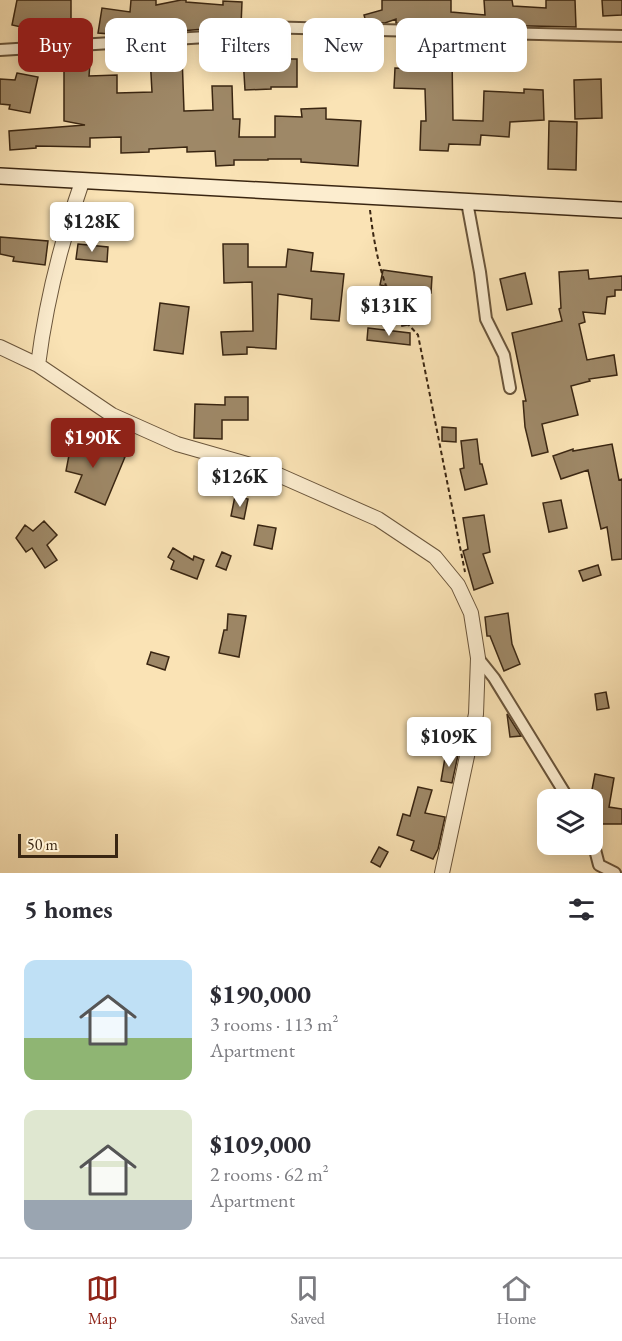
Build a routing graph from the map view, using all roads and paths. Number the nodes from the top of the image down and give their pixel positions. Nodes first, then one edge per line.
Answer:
1 (622, 36) edge
2 (0, 50) edge
3 (0, 176) edge
4 (82, 182) junction
5 (368, 196) junction
6 (467, 202) junction
7 (622, 210) edge
8 (0, 347) edge
9 (39, 365) junction
10 (510, 388) dead end
11 (466, 582) dead end
12 (478, 658) junction
13 (562, 789) edge
14 (596, 855) edge
15 (442, 873) edge
16 (615, 873) edge

1 - 2 street
3 - 4 main road
4 - 5 main road
4 - 9 street
5 - 6 main road
5 - 11 path
6 - 7 main road
6 - 10 street
8 - 9 street
9 - 12 street
12 - 13 street
12 - 15 street
14 - 16 street

